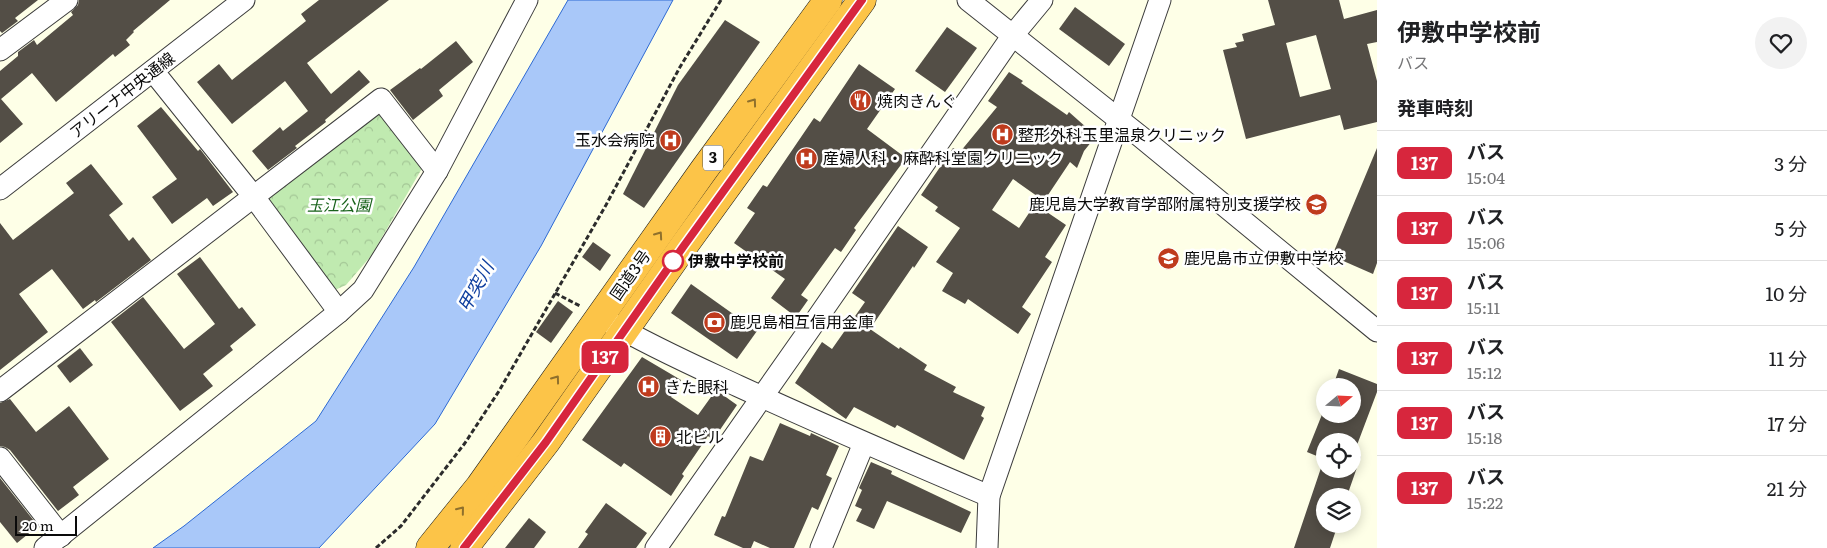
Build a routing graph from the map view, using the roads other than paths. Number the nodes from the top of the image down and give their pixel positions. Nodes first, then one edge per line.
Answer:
1 (67, 0) edge
2 (244, 0) edge
3 (527, 0) edge
4 (828, 0) edge
5 (862, 0) edge
6 (968, 0) edge
7 (1042, 0) edge
8 (1160, 0) edge
9 (1013, 35) junction
10 (0, 50) edge
11 (153, 71) junction
12 (1119, 121) junction
13 (437, 171) junction
14 (0, 189) edge
15 (254, 197) junction
16 (339, 312) junction
17 (612, 324) junction
18 (1377, 331) edge
19 (0, 391) edge
20 (762, 397) junction
21 (864, 443) junction
22 (0, 458) edge
23 (988, 496) junction
24 (53, 542) edge
25 (430, 548) edge
26 (464, 548) edge
27 (656, 548) edge
28 (821, 548) edge
29 (987, 548) edge

1 - 10 street
2 - 11 street, アリーナ中央通線
3 - 13 street
17 -> 4 highway, 国道3号 / 3
5 - 17 highway, 国道3号 / 3
6 - 9 street
7 - 9 street
8 - 12 street
9 - 12 street
9 - 20 street
11 - 14 street, アリーナ中央通線
11 - 15 street
12 - 18 street
12 - 23 street
13 - 15 street
13 - 16 street
15 - 16 street
15 - 19 street
16 - 24 street
17 - 20 street
25 -> 17 highway, 国道3号 / 3
17 - 26 highway, 国道3号 / 3
20 - 21 street
20 - 27 street
21 - 23 street
21 - 28 street
22 - 24 street
23 - 29 street

